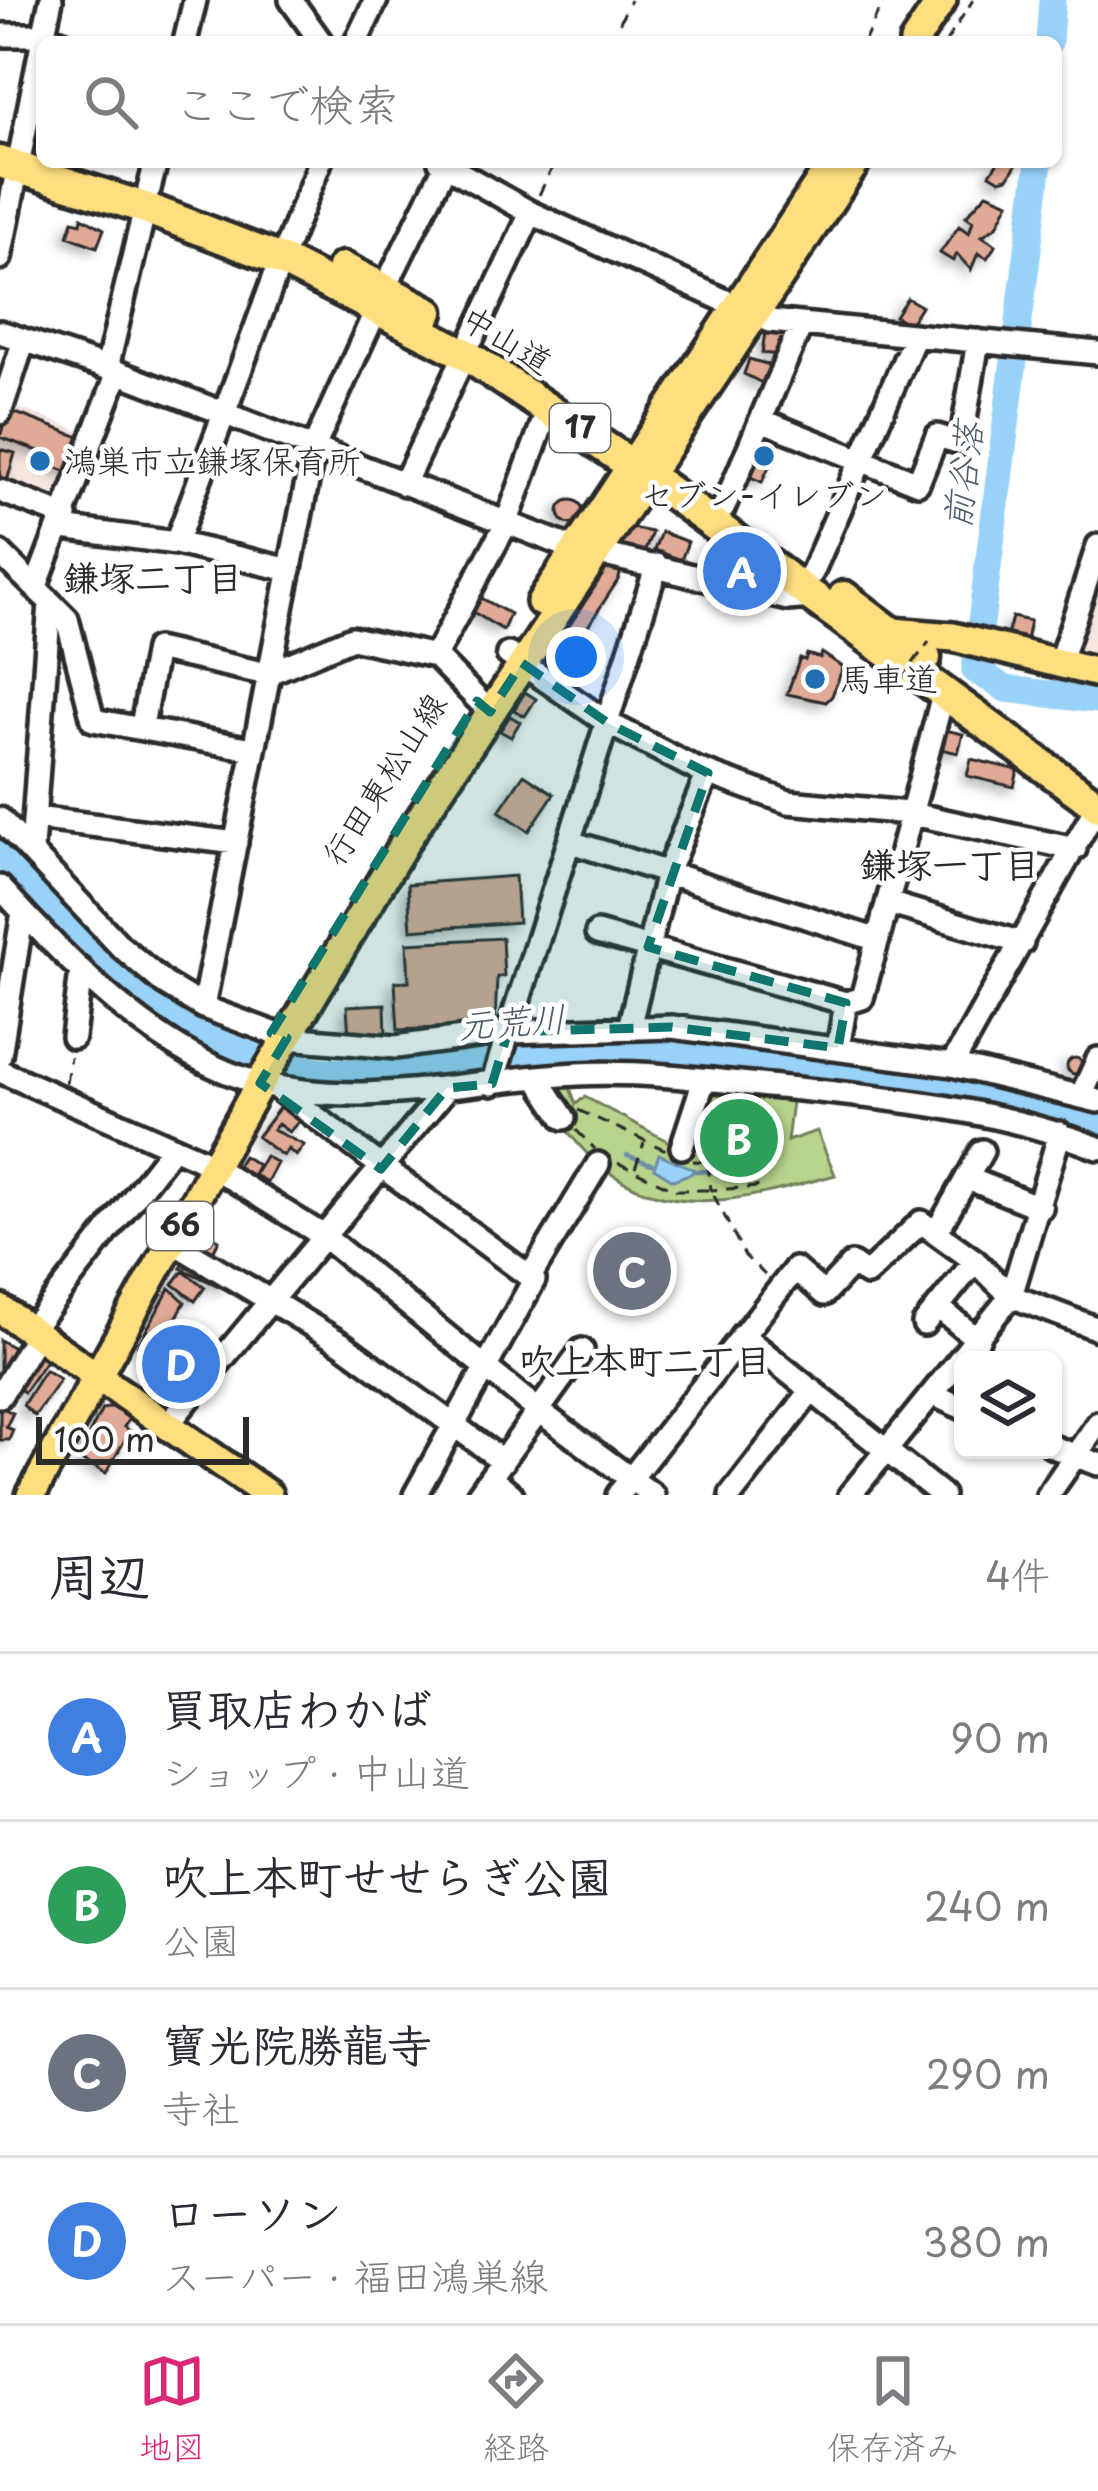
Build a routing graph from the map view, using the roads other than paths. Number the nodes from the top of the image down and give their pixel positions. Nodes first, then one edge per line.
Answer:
1 (51, 0) edge
2 (195, 0) edge
3 (291, 0) edge
4 (376, 0) edge
5 (942, 0) edge
6 (963, 0) edge
7 (0, 35) edge
8 (48, 36) edge
9 (186, 36) edge
10 (317, 36) edge
11 (359, 36) edge
12 (918, 36) edge
13 (939, 36) edge
14 (36, 40) edge
15 (36, 84) edge
16 (16, 155) edge
17 (72, 168) edge
18 (85, 168) edge
19 (318, 168) edge
20 (441, 168) edge
21 (450, 168) edge
22 (829, 168) edge
23 (852, 168) edge
24 (150, 186) edge
25 (531, 213) junction
26 (285, 251) junction
27 (0, 258) edge
28 (381, 298) junction
29 (744, 314) junction
30 (801, 325) junction
31 (0, 332) edge
32 (915, 336) junction
33 (24, 340) junction
34 (978, 341) junction
35 (468, 345) junction
36 (1098, 353) edge
37 (112, 370) junction
38 (549, 406) junction
39 (222, 412) junction
40 (0, 413) edge
41 (761, 421) junction
42 (314, 447) junction
43 (644, 462) junction
44 (862, 463) junction
45 (404, 484) junction
46 (0, 491) edge
47 (723, 509) junction
48 (64, 522) junction
49 (506, 524) junction
50 (176, 543) junction
51 (1098, 546) edge
52 (586, 551) junction
53 (0, 553) edge
54 (657, 565) junction
55 (290, 570) junction
56 (812, 585) junction
57 (43, 594) junction
58 (892, 632) junction
59 (435, 656) junction
60 (515, 658) junction
61 (1060, 662) junction
62 (1098, 673) edge
63 (267, 674) junction
64 (943, 695) junction
65 (484, 706) junction
66 (608, 723) junction
67 (142, 726) junction
68 (252, 749) junction
69 (708, 773) junction
70 (1098, 787) edge
71 (1098, 806) edge
72 (908, 813) junction
73 (35, 818) junction
74 (0, 819) edge
75 (571, 842) junction
76 (236, 843) junction
77 (32, 849) junction
78 (1075, 849) junction
79 (667, 873) junction
80 (0, 887) edge
81 (887, 903) junction
82 (22, 912) junction
83 (597, 933) dead end
84 (878, 940) junction
85 (1022, 943) junction
86 (648, 947) junction
87 (81, 970) junction
88 (846, 1003) junction
89 (203, 1007) junction
90 (628, 1028) junction
91 (508, 1032) junction
92 (278, 1036) junction
93 (73, 1037) road end
94 (838, 1048) junction
95 (0, 1055) edge
96 (1098, 1059) edge
97 (952, 1065) junction
98 (0, 1071) edge
99 (537, 1077) junction
100 (258, 1079) junction
101 (704, 1080) junction
102 (492, 1084) junction
103 (446, 1088) junction
104 (1090, 1098) edge
105 (569, 1114) road end
106 (1060, 1133) junction
107 (173, 1147) junction
108 (682, 1147) dead end
109 (1098, 1148) edge
110 (982, 1151) dead end
111 (606, 1160) road end
112 (206, 1163) junction
113 (381, 1168) junction
114 (967, 1178) junction
115 (1041, 1208) junction
116 (936, 1233) junction
117 (322, 1235) junction
118 (171, 1240) junction
119 (975, 1261) junction
120 (530, 1277) junction
121 (1011, 1296) junction
122 (272, 1297) junction
123 (0, 1309) edge
124 (1098, 1329) edge
125 (34, 1332) junction
126 (742, 1335) junction
127 (978, 1340) junction
128 (582, 1350) dead end
129 (486, 1368) junction
130 (92, 1372) junction
131 (812, 1390) junction
132 (934, 1395) junction
133 (0, 1396) edge
134 (954, 1404) edge
135 (538, 1411) junction
136 (169, 1424) junction
137 (1098, 1424) edge
138 (455, 1426) junction
139 (889, 1450) junction
140 (1062, 1451) edge
141 (1075, 1457) junction
142 (1098, 1465) edge
143 (491, 1478) edge
144 (624, 1486) edge
145 (16, 1495) edge
146 (32, 1495) edge
147 (268, 1495) edge
148 (415, 1495) edge
149 (512, 1495) edge
150 (653, 1495) edge
151 (730, 1495) edge
152 (850, 1495) edge
153 (942, 1495) edge
154 (1048, 1495) edge

1 - 8 street
2 - 9 street
3 - 10 street
4 - 11 street
5 - 12 main road
6 - 13 main road
7 - 14 street
15 - 16 street
16 - 27 street
17 - 24 highway, 中山道 / 17
18 - 24 highway, 中山道 / 17
19 - 26 street
20 - 28 street
21 - 25 street
22 - 29 main road, 行田東松山線 / 66
23 - 29 main road, 行田東松山線 / 66
24 - 26 highway, 中山道 / 17
24 - 37 street
25 - 29 street
25 - 35 street
26 - 28 highway, 中山道 / 17
26 - 39 street
28 - 35 highway, 中山道 / 17
28 - 42 street
29 - 30 street
29 - 43 main road, 行田東松山線 / 66
30 - 32 street
30 - 41 street
31 - 33 street
32 - 34 street
32 - 44 street
33 - 37 street
33 - 40 street
34 - 36 street
34 - 44 street
35 - 38 highway, 中山道 / 17
35 - 43 highway, 中山道 / 17
35 - 45 street
37 - 39 street
37 - 48 street
38 - 43 highway, 中山道 / 17
38 - 49 street
39 - 42 street
39 - 50 street
41 - 44 street
41 - 47 street
42 - 45 street
42 - 55 street
43 - 47 highway, 中山道 / 17
43 - 52 main road, 行田東松山線 / 66
43 - 56 highway, 中山道 / 17
44 - 56 street
45 - 49 street
46 - 48 street
47 - 56 highway, 中山道 / 17
48 - 50 street
48 - 57 street
49 - 52 street
49 - 59 street
50 - 55 street
51 - 61 street
52 - 54 street
52 - 60 main road, 行田東松山線 / 66
53 - 57 street
54 - 56 street
54 - 66 street
55 - 63 street
56 - 58 highway, 中山道 / 17
56 - 64 highway, 中山道 / 17
57 - 67 street
57 - 73 street
58 - 61 main road
58 - 70 highway, 中山道 / 17
59 - 63 street
59 - 65 street
60 - 65 main road, 行田東松山線 / 66
60 - 66 street
61 - 62 main road
63 - 67 street
63 - 68 street
64 - 71 highway, 中山道 / 17
64 - 72 street
65 - 92 main road, 行田東松山線 / 66
66 - 69 street
66 - 75 street
67 - 68 street
68 - 76 street
69 - 72 street
69 - 79 street
71 - 78 street
72 - 78 street
72 - 81 street
73 - 76 street
73 - 77 street
74 - 77 street
75 - 79 street
75 - 91 street
76 - 89 street
77 - 89 street
78 - 85 street
79 - 84 street
79 - 86 street
80 - 82 street
81 - 84 street
81 - 85 street
82 - 87 street
82 - 95 street
83 - 86 street
84 - 88 street
85 - 97 street
86 - 88 street
86 - 90 street
87 - 93 street
87 - 100 street
88 - 94 street
89 - 92 street
90 - 91 street
90 - 94 street
91 - 92 street
91 - 102 street
92 - 100 main road, 行田東松山線 / 66
94 - 97 street
96 - 104 street
97 - 104 street
98 - 107 street
99 - 101 street
99 - 102 street
99 - 105 street
100 - 103 street
100 - 112 main road, 行田東松山線 / 66
100 - 113 street
101 - 106 street
101 - 108 street
102 - 103 street
103 - 113 street
106 - 109 street
106 - 115 street
107 - 112 street
107 - 125 street
110 - 114 street
111 - 120 street
112 - 117 street
112 - 118 main road, 行田東松山線 / 66
112 - 130 main road, 行田東松山線 / 66
113 - 117 street
113 - 120 street
114 - 115 street
114 - 116 street
115 - 121 street
116 - 119 street
116 - 126 street
117 - 122 street
117 - 129 street
118 - 122 street
118 - 130 main road, 行田東松山線 / 66
119 - 121 street
119 - 127 street
120 - 129 street
121 - 124 street
121 - 127 street
122 - 136 street
122 - 138 street
123 - 125 main road
125 - 130 main road
125 - 133 street
126 - 131 street
126 - 144 street
127 - 132 street
128 - 135 street
129 - 135 street
129 - 138 street
130 - 136 main road
130 - 145 main road
130 - 146 main road
131 - 139 street
131 - 151 street
132 - 134 street
132 - 139 street
135 - 143 street
135 - 144 street
136 - 147 main road
137 - 141 street
138 - 143 street
138 - 148 street
139 - 152 street
139 - 153 street
140 - 141 street
141 - 142 street
141 - 154 street
143 - 149 street
144 - 150 street

